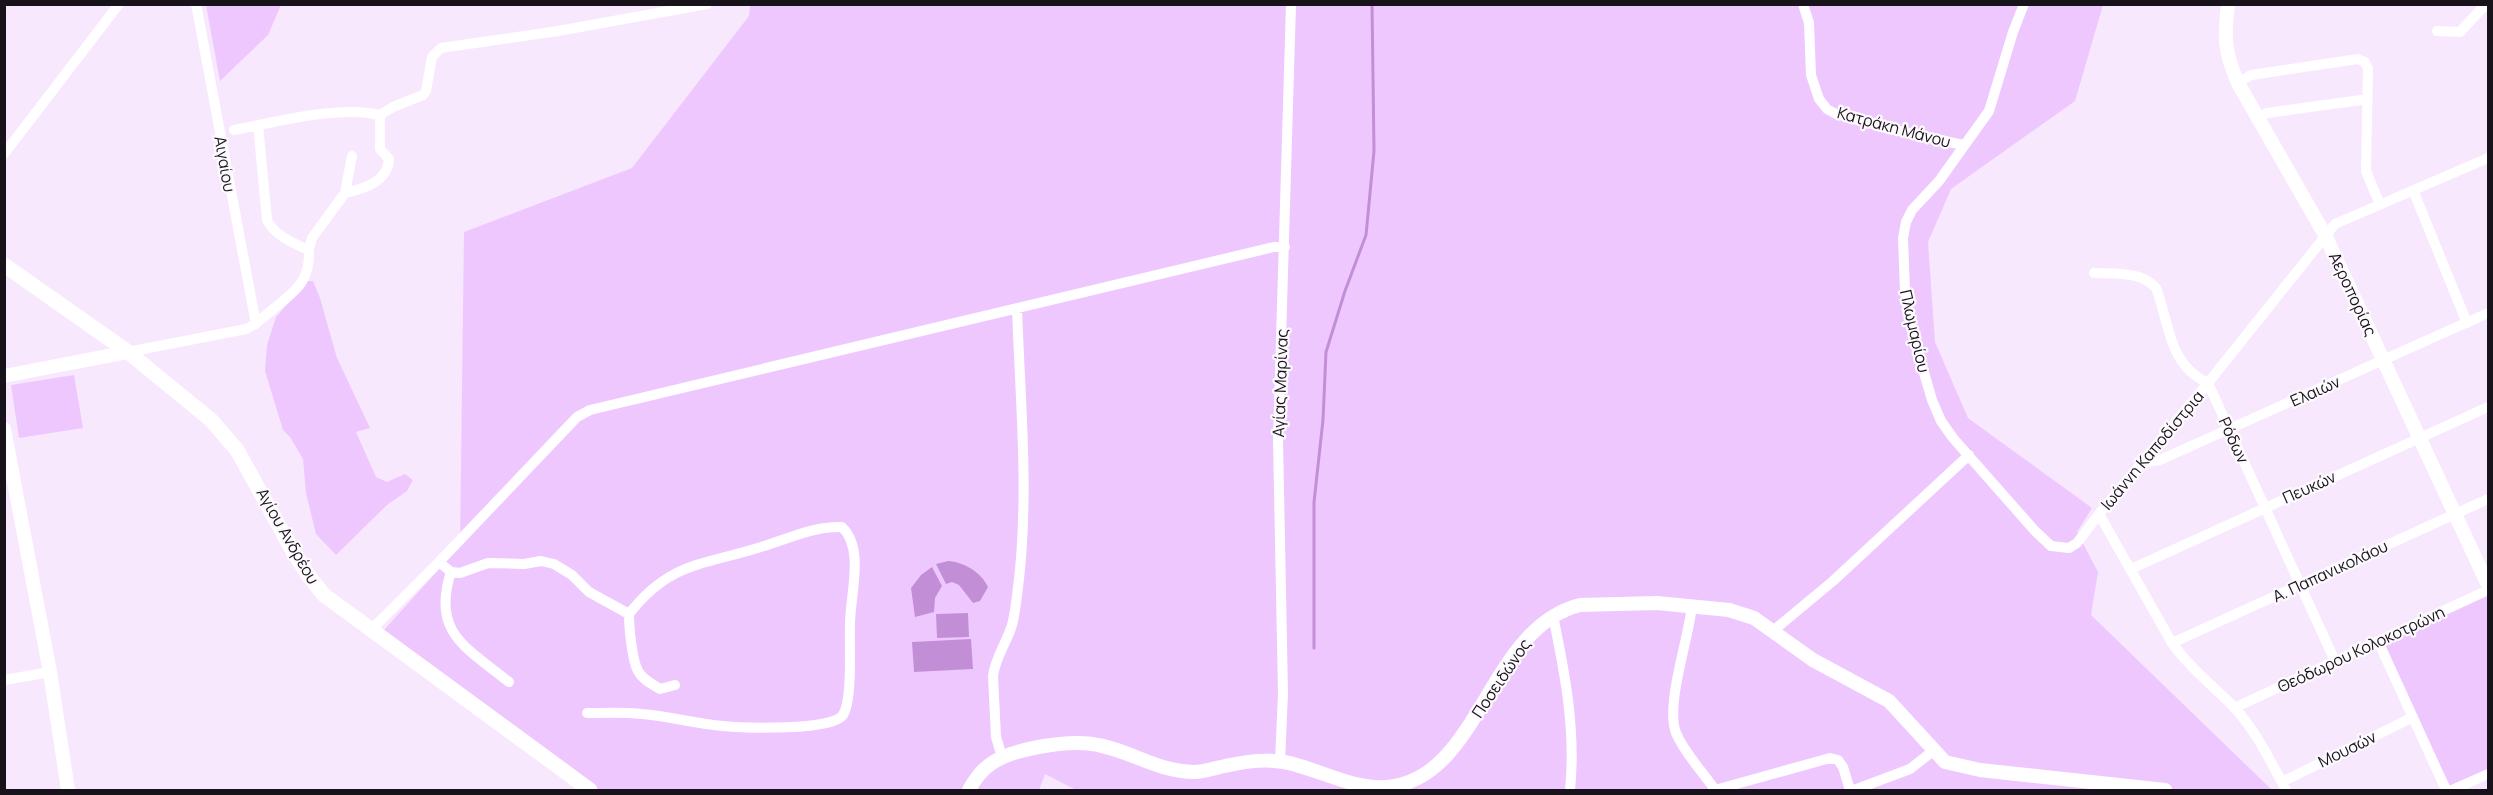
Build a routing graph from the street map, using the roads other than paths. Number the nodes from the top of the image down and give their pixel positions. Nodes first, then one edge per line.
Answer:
1 (119, 4) edge
2 (196, 4) edge
3 (707, 4) edge
4 (1292, 4) edge
5 (1803, 4) edge
6 (2024, 4) edge
7 (2228, 4) edge
8 (2486, 4) edge
9 (2437, 31) dead end
10 (2238, 83) junction
11 (2368, 99) junction
12 (380, 115) junction
13 (2256, 118) junction
14 (258, 125) junction
15 (234, 130) dead end
16 (1964, 145) junction
17 (4, 154) edge
18 (352, 156) dead end
19 (2488, 158) edge
20 (2413, 190) junction
21 (345, 193) junction
22 (2380, 205) junction
23 (2325, 235) junction
24 (1284, 247) junction
25 (309, 250) junction
26 (4, 265) edge
27 (2094, 273) dead end
28 (1017, 308) junction
29 (2488, 313) edge
30 (2468, 323) junction
31 (256, 324) junction
32 (128, 352) junction
33 (2384, 360) junction
34 (4, 376) edge
35 (2208, 383) junction
36 (2488, 407) edge
37 (4, 429) edge
38 (2229, 430) junction
39 (2420, 438) junction
40 (1969, 455) junction
41 (2140, 463) junction
42 (2488, 499) edge
43 (2265, 507) junction
44 (2099, 514) junction
45 (2454, 515) junction
46 (440, 562) junction
47 (2131, 569) junction
48 (451, 572) junction
49 (2301, 585) junction
50 (2488, 588) edge
51 (1692, 605) junction
52 (629, 614) junction
53 (1553, 616) junction
54 (371, 630) junction
55 (1774, 630) junction
56 (2378, 641) junction
57 (2172, 644) junction
58 (2335, 661) junction
59 (50, 672) junction
60 (4, 680) edge
61 (509, 682) dead end
62 (675, 685) dead end
63 (2234, 708) junction
64 (587, 713) dead end
65 (2413, 717) junction
66 (1933, 751) junction
67 (1002, 757) junction
68 (1280, 761) junction
69 (2488, 774) edge
70 (2284, 786) edge
71 (68, 790) edge
72 (590, 790) edge
73 (969, 790) edge
74 (1570, 790) edge
75 (1715, 790) edge
76 (1852, 790) edge
77 (2165, 790) edge
78 (2446, 790) edge
79 (2452, 790) edge

1 - 17 street
2 - 31 street, Αιγαίου
3 - 12 street
4 - 24 street, Αγίας Μαρίνας
5 - 16 street, Κατράκη Μάνου
6 - 16 street, Πλωμαρίου
7 - 10 street, Αεροπορίας
8 - 9 street
10 - 11 street
10 - 13 street, Αεροπορίας
11 - 13 street
11 - 22 street
12 - 14 street
12 - 21 street
13 - 23 street, Αεροπορίας
14 - 15 street
14 - 25 street
16 - 40 street, Πλωμαρίου
18 - 21 street
19 - 20 street, Ιωάννη Καποδίστρια
20 - 22 street, Ιωάννη Καποδίστρια
20 - 30 street
21 - 25 street
22 - 23 street, Ιωάννη Καποδίστρια
23 - 33 street, Αεροπορίας
23 - 35 street, Ιωάννη Καποδίστρια
24 - 28 street
24 - 68 street, Αγίας Μαρίνας
25 - 31 street
26 - 32 main road, Αγίου Ανδρέου
27 - 35 street
28 - 46 street
28 - 67 street
29 - 30 street, Ελαιών
30 - 33 street, Ελαιών
31 - 32 street
32 - 34 street
32 - 54 main road, Αγίου Ανδρέου
33 - 38 street, Ελαιών
33 - 39 street, Αεροπορίας
35 - 38 street, Ρόδων
35 - 41 street, Ιωάννη Καποδίστρια
36 - 39 street, Πευκών
37 - 59 street
38 - 41 street, Ελαιών
38 - 43 street, Ρόδων
39 - 43 street, Πευκών
39 - 45 street, Αεροπορίας
40 - 44 street, Πλωμαρίου
40 - 55 street
41 - 44 street, Ιωάννη Καποδίστρια
42 - 45 street, Α. Παπανικολάου
43 - 47 street, Πευκών
43 - 49 street, Ρόδων
44 - 47 street, Ιωάννη Καποδίστρια
45 - 49 street, Α. Παπανικολάου
45 - 50 street, Αεροπορίας
46 - 48 street
46 - 54 street
47 - 57 street, Ιωάννη Καποδίστρια
48 - 52 street
48 - 61 street
49 - 57 street, Α. Παπανικολάου
49 - 58 street, Ρόδων
50 - 56 street, Θεόδωρου Κολοκοτρώνη
51 - 53 street, Ποσειδώνος
51 - 55 street, Ποσειδώνος
51 - 75 street
52 - 62 street
52 - 64 street
53 - 68 street, Ποσειδώνος
53 - 74 street
54 - 72 main road, Αγίου Ανδρέου
55 - 66 street, Ποσειδώνος
56 - 58 street, Θεόδωρου Κολοκοτρώνη
56 - 65 street
57 - 63 street, Ιωάννη Καποδίστρια
58 - 63 street, Θεόδωρου Κολοκοτρώνη
59 - 60 street
59 - 71 street
63 - 70 street, Ιωάννη Καποδίστρια
65 - 70 street, Μουσών
65 - 78 street
66 - 76 street
66 - 77 street, Ποσειδώνος
67 - 68 street, Ποσειδώνος
67 - 73 street, Ποσειδώνος
69 - 79 street
75 - 76 street

